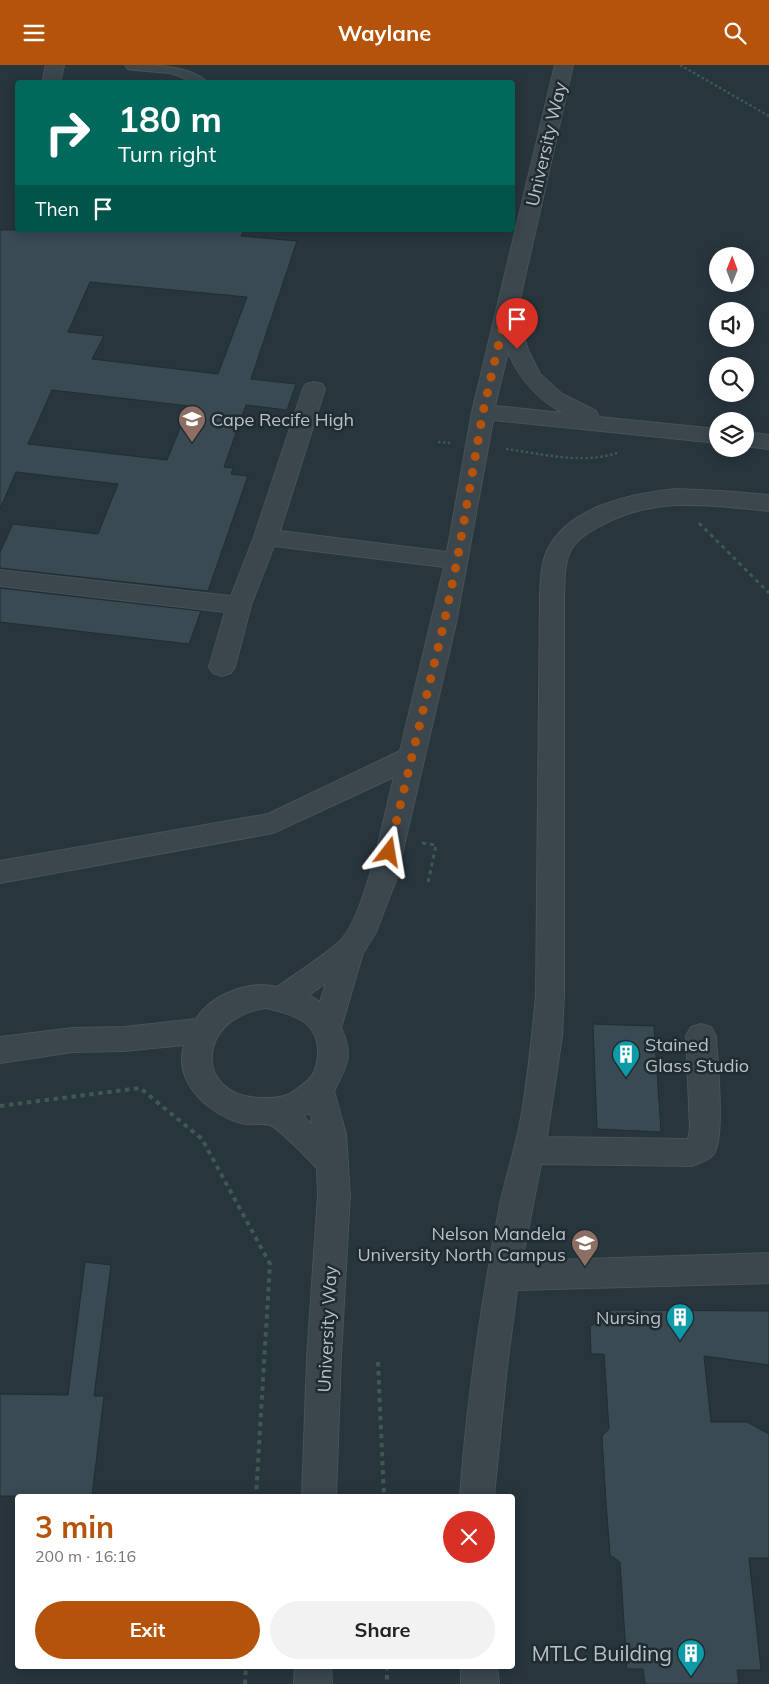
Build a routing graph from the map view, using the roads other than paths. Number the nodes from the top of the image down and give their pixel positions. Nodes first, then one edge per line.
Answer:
1 (55, 65) edge
2 (134, 65) edge
3 (564, 65) edge
4 (52, 80) edge
5 (197, 80) edge
6 (507, 308) junction
7 (314, 389) dead end
8 (483, 412) junction
9 (607, 423) junction
10 (709, 435) edge
11 (754, 440) edge
12 (769, 442) edge
13 (769, 503) edge
14 (266, 537) junction
15 (457, 561) junction
16 (0, 578) edge
17 (240, 605) junction
18 (222, 667) dead end
19 (412, 757) junction
20 (0, 872) edge
21 (350, 949) junction
22 (284, 998) junction
23 (327, 1027) junction
24 (204, 1030) junction
25 (700, 1035) dead end
26 (124, 1039) junction
27 (0, 1050) edge
28 (196, 1060) junction
29 (319, 1090) junction
30 (278, 1112) junction
31 (529, 1150) junction
32 (332, 1162) junction
33 (769, 1268) edge
34 (503, 1276) junction
35 (319, 1494) edge
36 (477, 1494) edge
37 (313, 1669) edge
38 (479, 1669) edge
39 (313, 1684) edge
40 (480, 1684) edge

1 - 4 street
2 - 5 street
3 - 6 street, University Way
6 - 8 street, University Way
6 - 9 street
7 - 14 street
8 - 9 street
8 - 15 street, University Way
9 - 10 street
11 - 12 street
13 - 31 street
14 - 15 street
14 - 17 street
15 - 19 street, University Way
16 - 17 street
17 - 18 street
19 - 20 street
19 - 21 street, University Way
21 - 22 street, University Way
21 - 23 street, University Way
22 - 23 street
22 - 24 street
23 - 29 street
24 - 26 street
24 - 28 street
25 - 31 street
26 - 27 street
26 - 28 street
28 - 30 street
29 - 30 street
29 - 32 street, University Way
30 - 32 street
31 - 34 street
32 - 35 street, University Way
33 - 34 street
34 - 36 street
37 - 39 street
38 - 40 street

